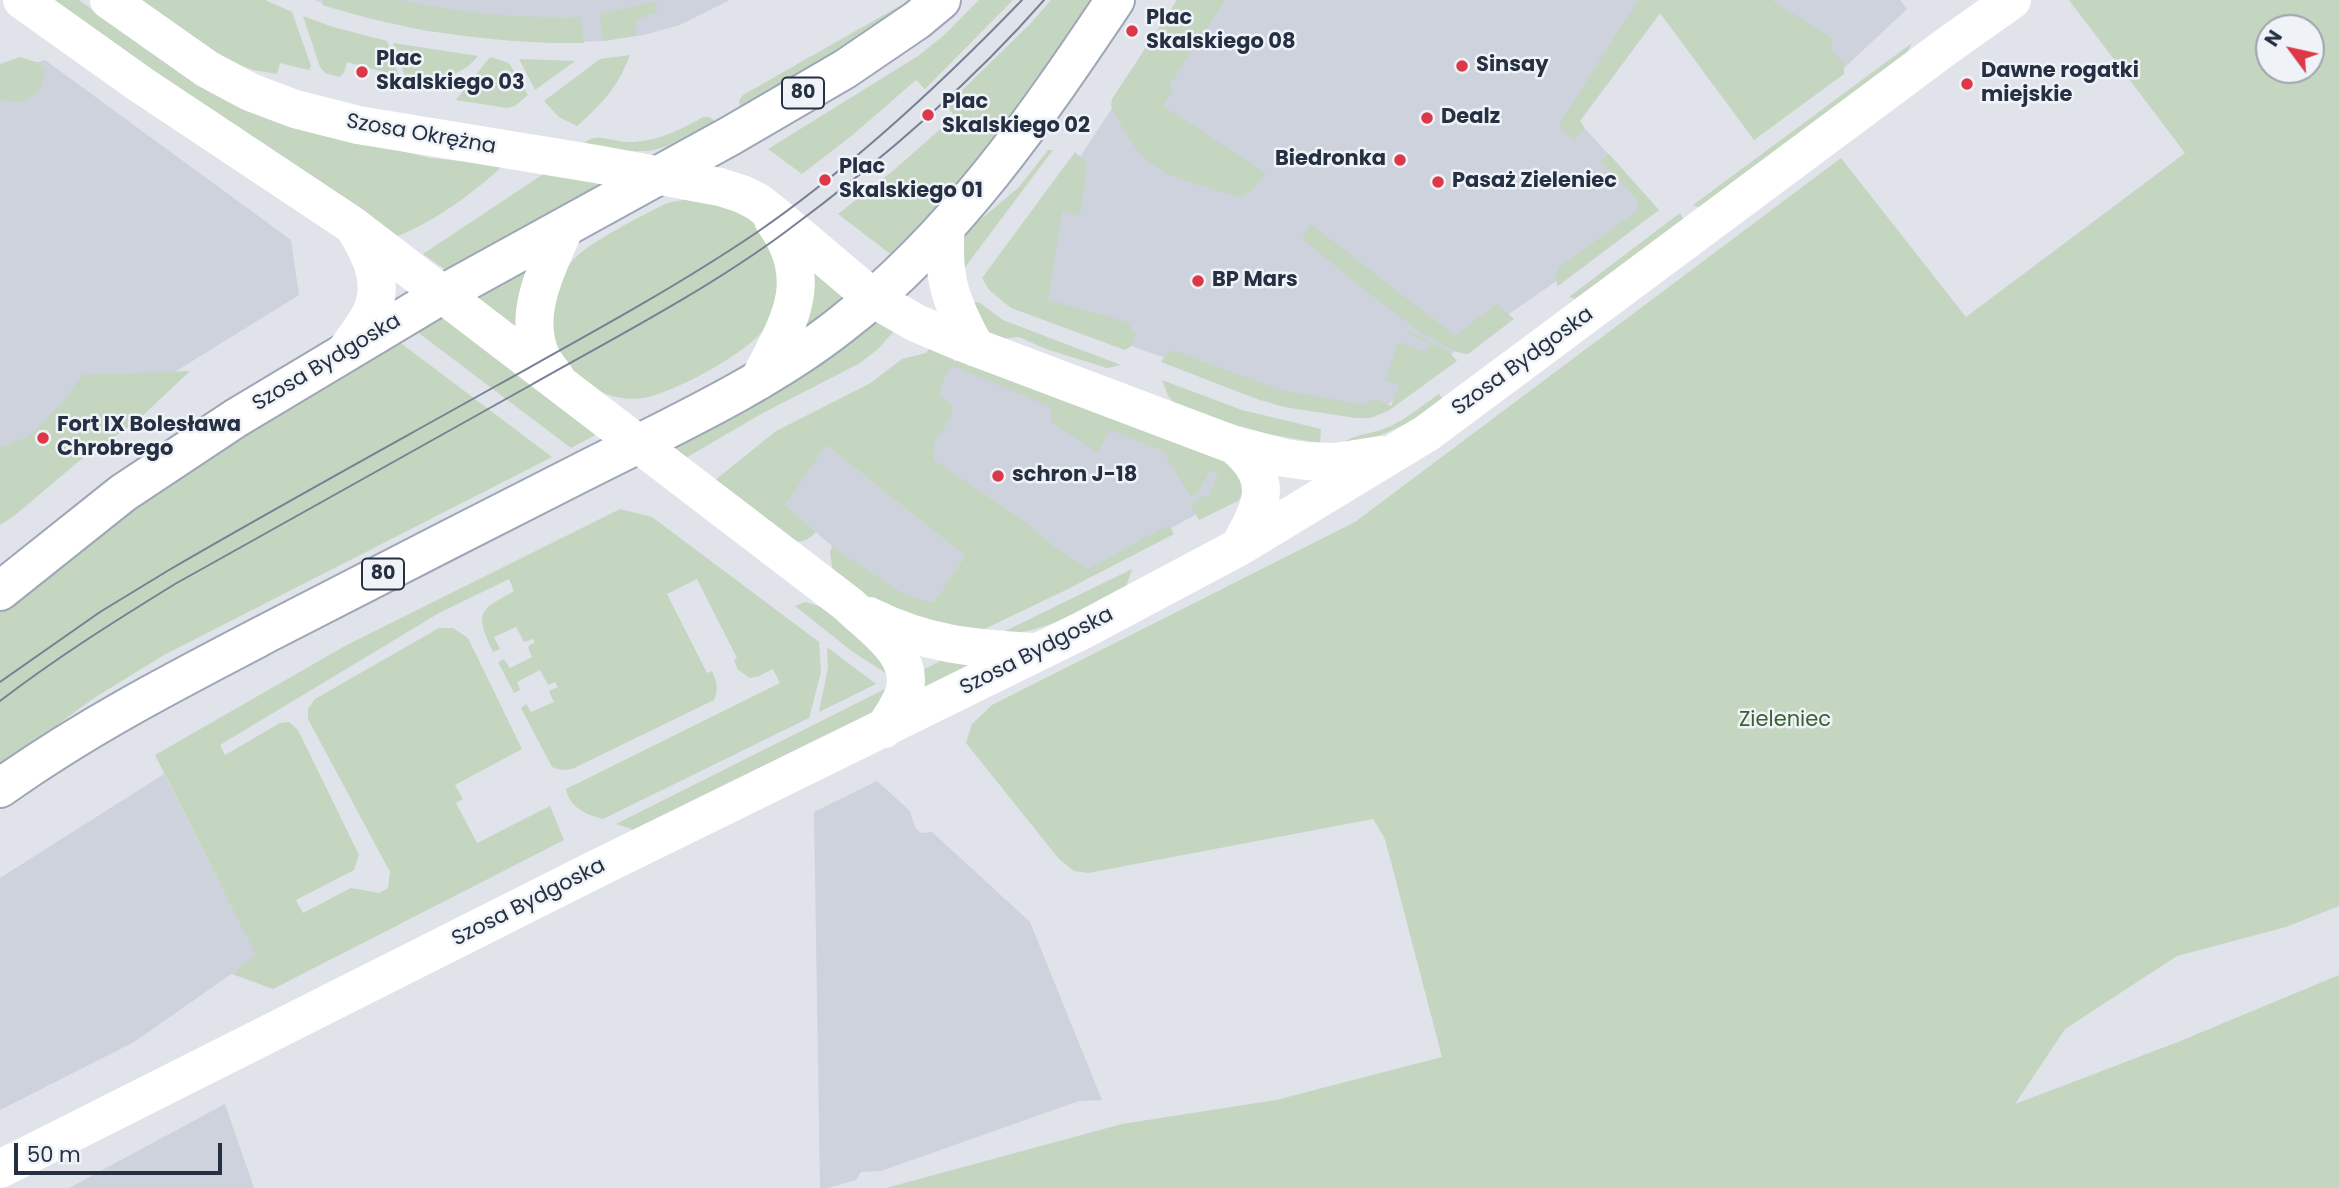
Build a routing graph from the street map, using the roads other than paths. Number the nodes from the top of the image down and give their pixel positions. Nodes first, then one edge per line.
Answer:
1 (22, 0) edge
2 (109, 0) edge
3 (941, 0) edge
4 (1115, 0) edge
5 (2006, 3) edge
6 (659, 176) junction
7 (758, 202) junction
8 (352, 225) junction
9 (565, 227) junction
10 (946, 228) junction
11 (443, 294) junction
12 (874, 299) junction
13 (976, 348) junction
14 (346, 351) junction
15 (759, 380) junction
16 (563, 387) junction
17 (640, 443) junction
18 (1234, 445) junction
19 (1397, 452) junction
20 (1240, 547) junction
21 (0, 592) edge
22 (849, 605) junction
23 (1036, 653) junction
24 (884, 729) junction
25 (0, 788) edge
26 (0, 1169) edge

1 - 8 street
2 - 6 street, Szosa Okrężna
3 - 6 street, 80
4 - 10 street, 80
5 - 19 street, Szosa Bydgoska
6 - 7 street, Szosa Okrężna
6 - 9 street, 80
7 - 12 street, Szosa Okrężna
7 - 15 street, Szosa Okrężna
8 - 11 street
8 - 14 street
9 - 11 street, Szosa Bydgoska / 80
9 - 16 street
10 - 12 street, 80
10 - 13 street
11 - 14 street, Szosa Bydgoska / 80
11 - 16 street
12 - 13 street, Szosa Okrężna
12 - 15 street, 80
13 - 18 street, Szosa Okrężna
14 - 21 street, Szosa Bydgoska / 80
15 - 17 street, 80
16 - 17 street
17 - 22 street
17 - 25 street, 80
18 - 19 street, Szosa Okrężna
18 - 20 street
19 - 20 street, Szosa Bydgoska
20 - 23 street, Szosa Bydgoska
22 - 23 street
22 - 24 street
23 - 24 street, Szosa Bydgoska
24 - 26 street, Szosa Bydgoska

